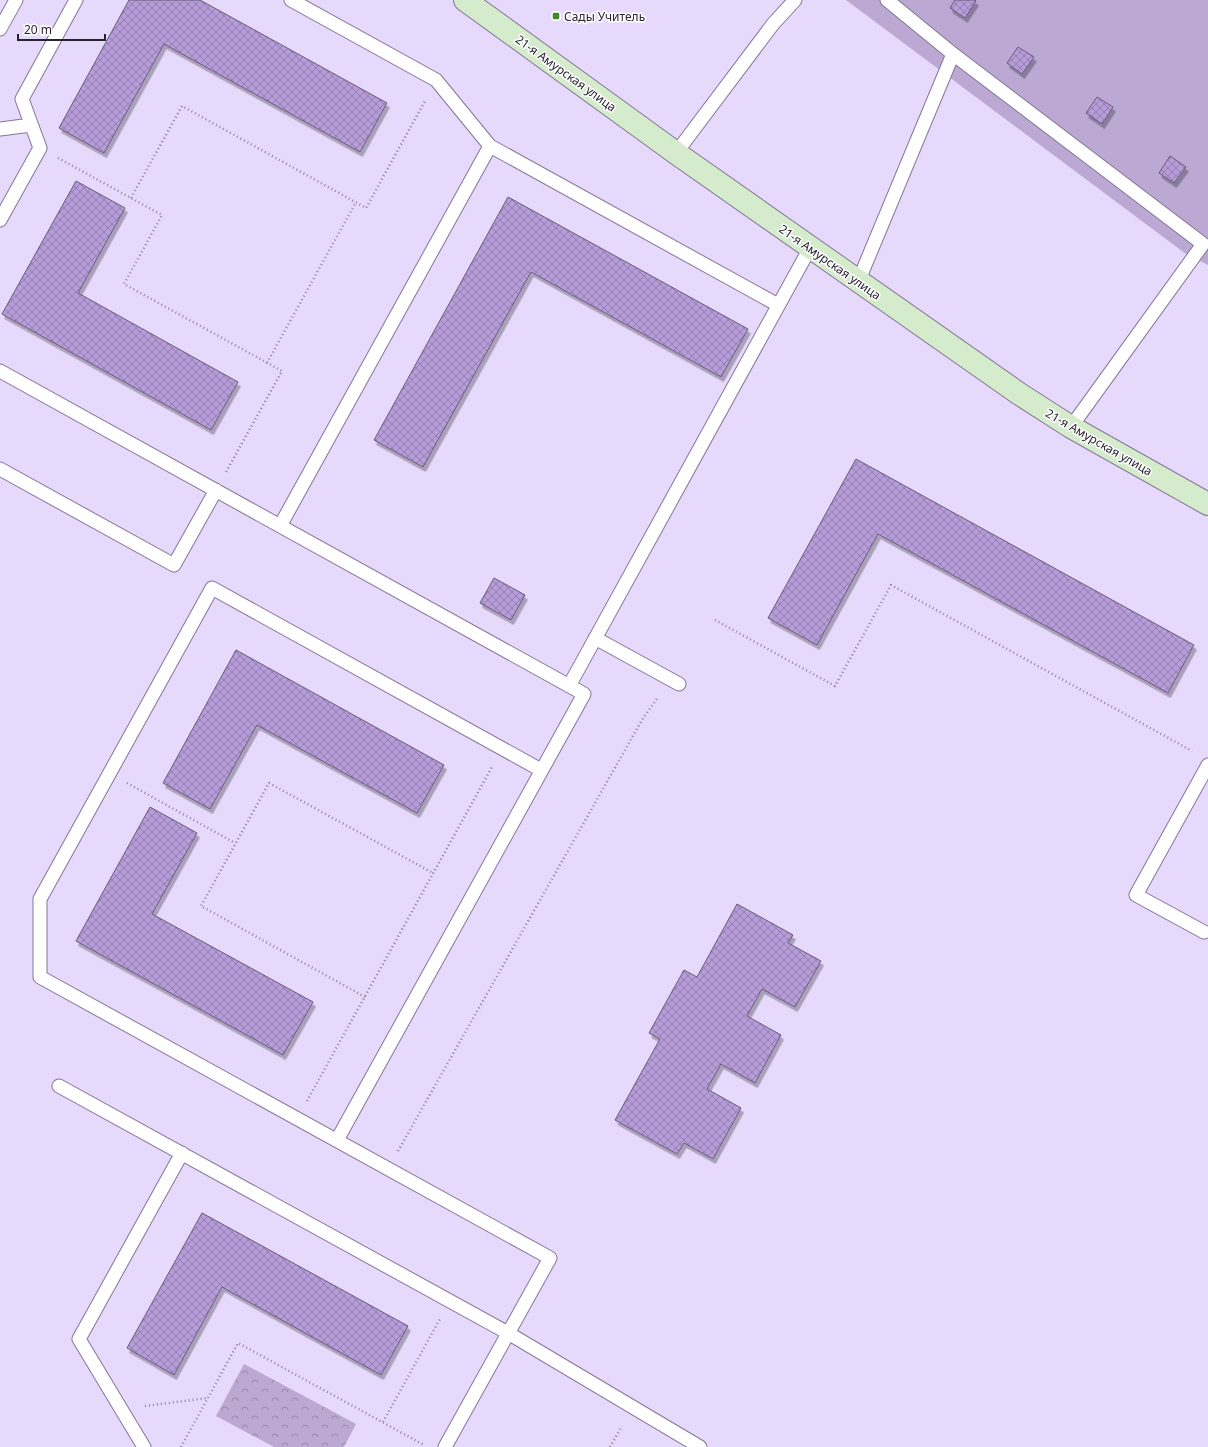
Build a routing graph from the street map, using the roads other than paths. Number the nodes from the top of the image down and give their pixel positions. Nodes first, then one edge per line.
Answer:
1 (16, 0) edge
2 (76, 0) edge
3 (290, 0) edge
4 (464, 0) edge
5 (795, 0) edge
6 (887, 0) edge
7 (0, 29) edge
8 (953, 54) junction
9 (31, 125) junction
10 (0, 129) edge
11 (490, 146) junction
12 (676, 153) junction
13 (0, 220) edge
14 (1206, 241) edge
15 (810, 248) junction
16 (858, 282) junction
17 (778, 305) junction
18 (0, 372) edge
19 (1071, 427) junction
20 (0, 469) edge
21 (216, 490) junction
22 (1208, 504) edge
23 (280, 526) junction
24 (595, 638) junction
25 (679, 684) road end
26 (569, 686) junction
27 (1208, 765) edge
28 (542, 770) junction
29 (1204, 932) dead end
30 (59, 1086) dead end
31 (336, 1140) junction
32 (182, 1154) junction
33 (508, 1333) junction
34 (144, 1447) edge
35 (445, 1447) edge
36 (700, 1447) edge

1 - 7 lane
2 - 9 lane
3 - 11 lane
4 - 12 main road, 21-я Амурская улица
5 - 12 lane
6 - 8 lane
8 - 14 lane
8 - 16 lane
9 - 10 lane
9 - 13 lane
11 - 17 lane
11 - 23 lane
12 - 15 main road, 21-я Амурская улица
14 - 19 lane
15 - 16 main road, 21-я Амурская улица
15 - 17 lane
16 - 19 main road, 21-я Амурская улица
17 - 24 lane
18 - 21 lane
19 - 22 main road, 21-я Амурская улица
20 - 21 lane
21 - 23 lane
23 - 26 lane
24 - 25 lane
24 - 26 lane
26 - 28 lane
27 - 29 lane
28 - 31 lane
28 - 31 lane
30 - 32 lane
31 - 33 lane
32 - 33 lane
32 - 34 lane
33 - 35 lane
33 - 36 lane

